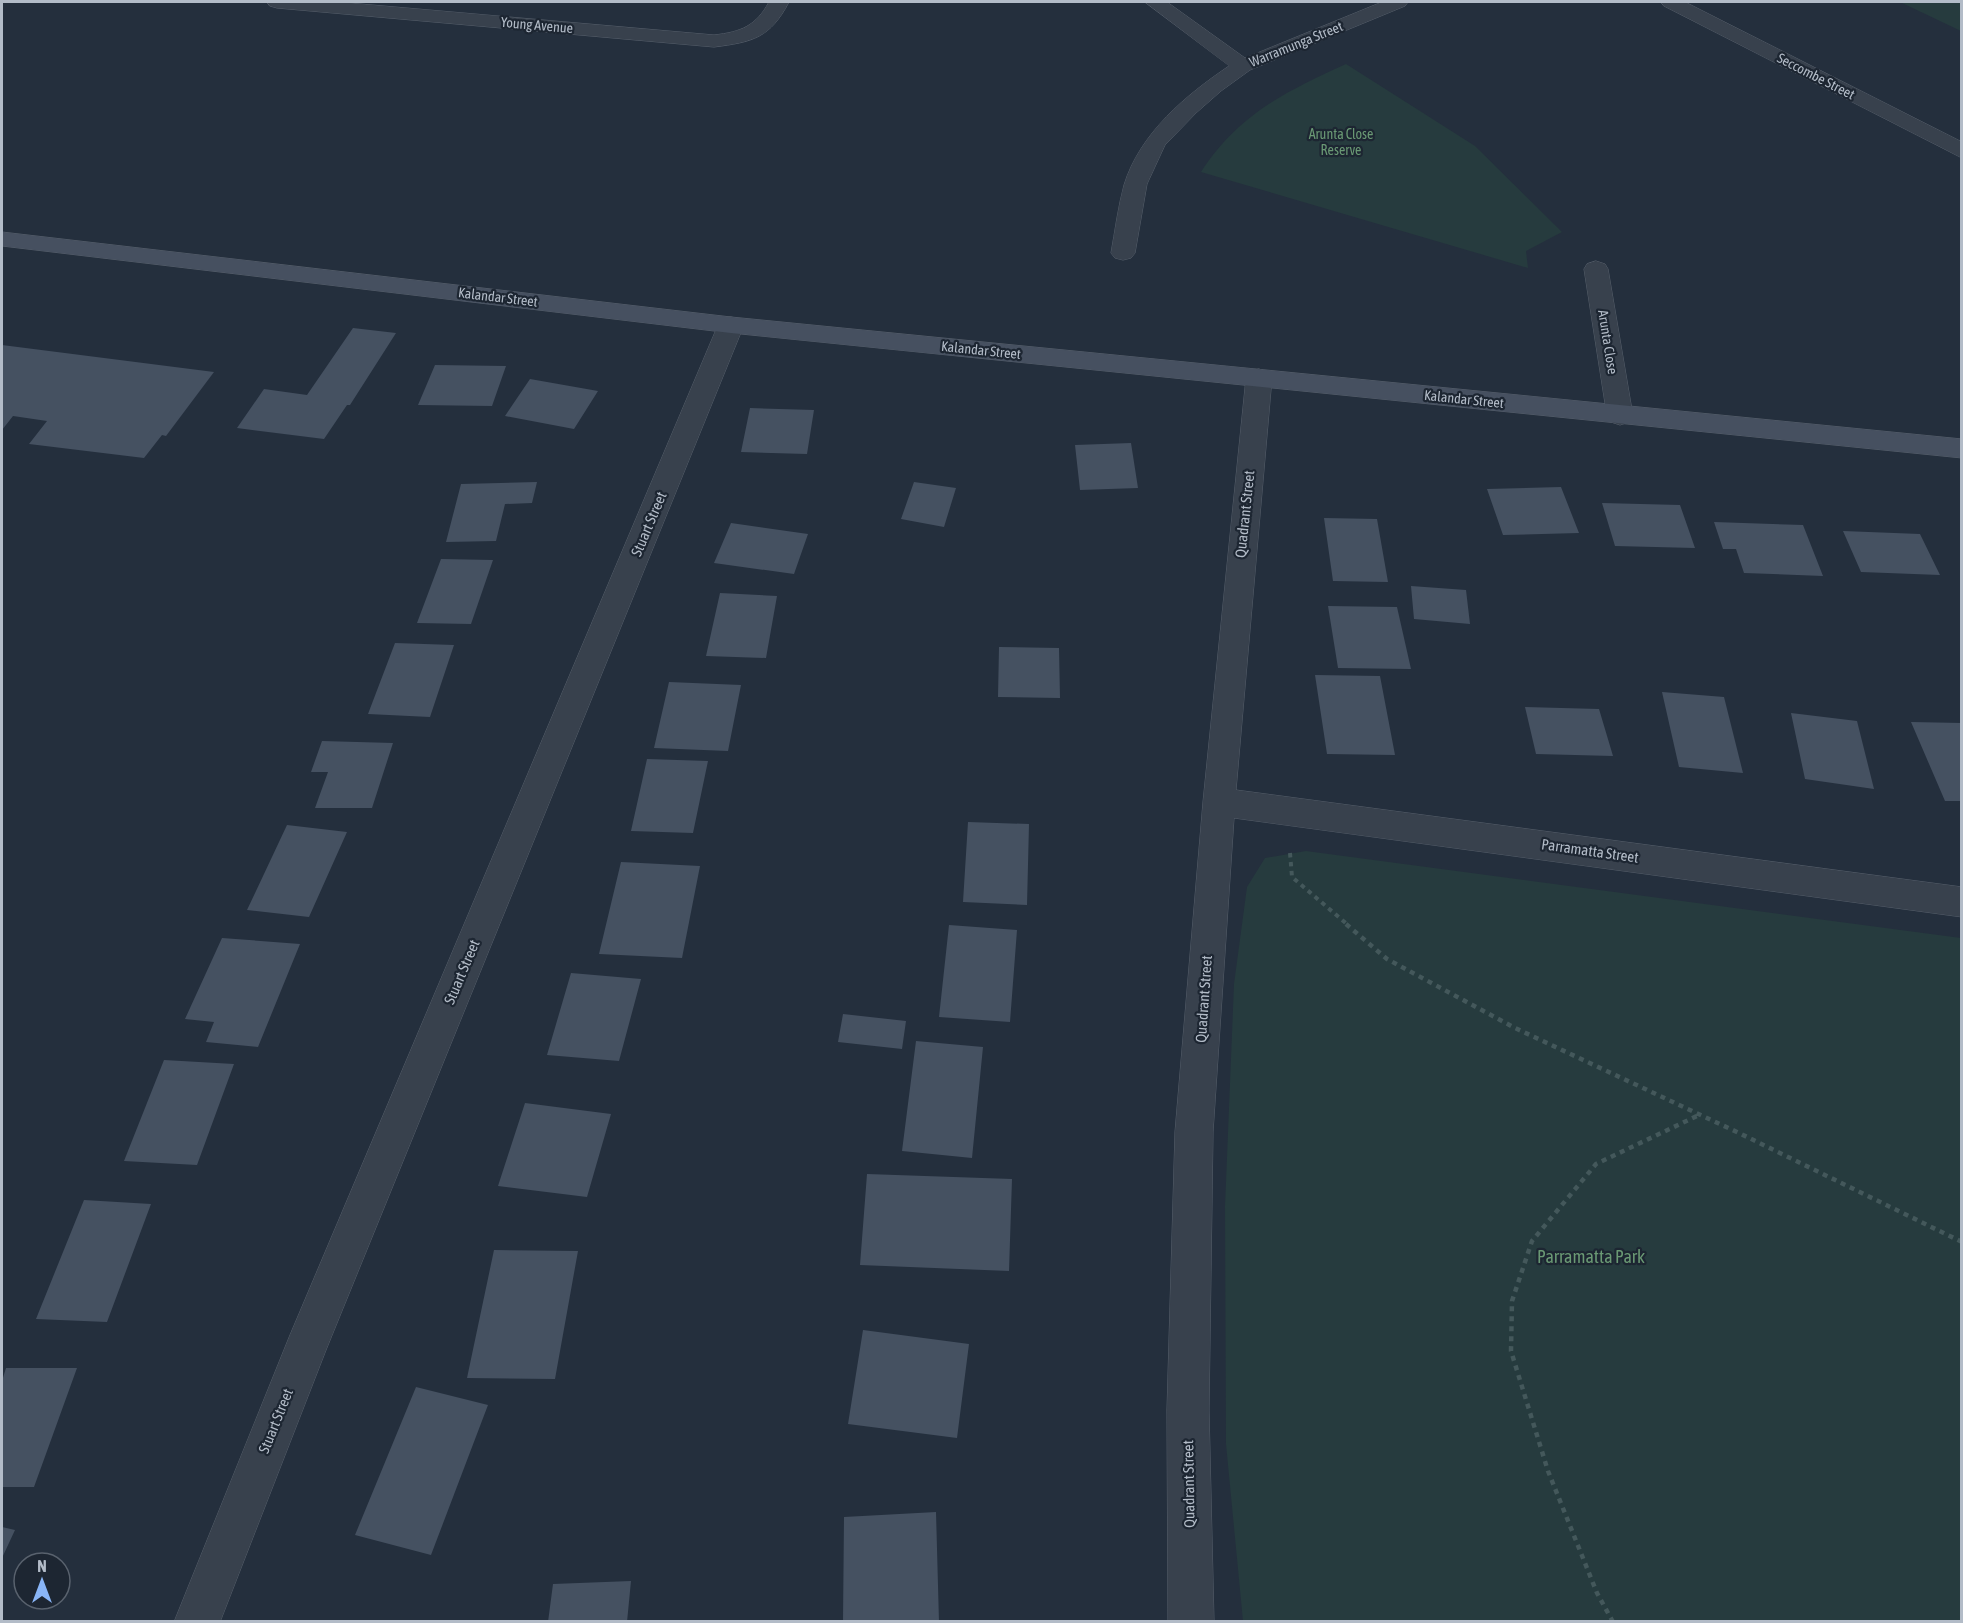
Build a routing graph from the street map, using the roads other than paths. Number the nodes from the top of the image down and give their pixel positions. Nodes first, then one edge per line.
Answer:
1 (277, 2) edge
2 (779, 2) edge
3 (1155, 2) edge
4 (1398, 2) edge
5 (1671, 2) edge
6 (1243, 66) junction
7 (1962, 151) edge
8 (2, 239) edge
9 (1123, 253) dead end
10 (1596, 269) dead end
11 (731, 325) junction
12 (1259, 378) junction
13 (1620, 416) junction
14 (1962, 449) edge
15 (1219, 802) junction
16 (1962, 902) edge
17 (197, 1622) edge
18 (1191, 1622) edge

1 - 2 street, Young Avenue
3 - 6 street
4 - 6 street, Warramunga Street
5 - 7 street, Seccombe Street
6 - 9 street, Warramunga Street
8 - 11 main road, Kalandar Street
10 - 13 street, Arunta Close
11 - 12 main road, Kalandar Street
11 - 17 street, Stuart Street
12 - 13 main road, Kalandar Street
12 - 15 street, Quadrant Street
13 - 14 main road, Kalandar Street
15 - 16 street, Parramatta Street
15 - 18 street, Quadrant Street

